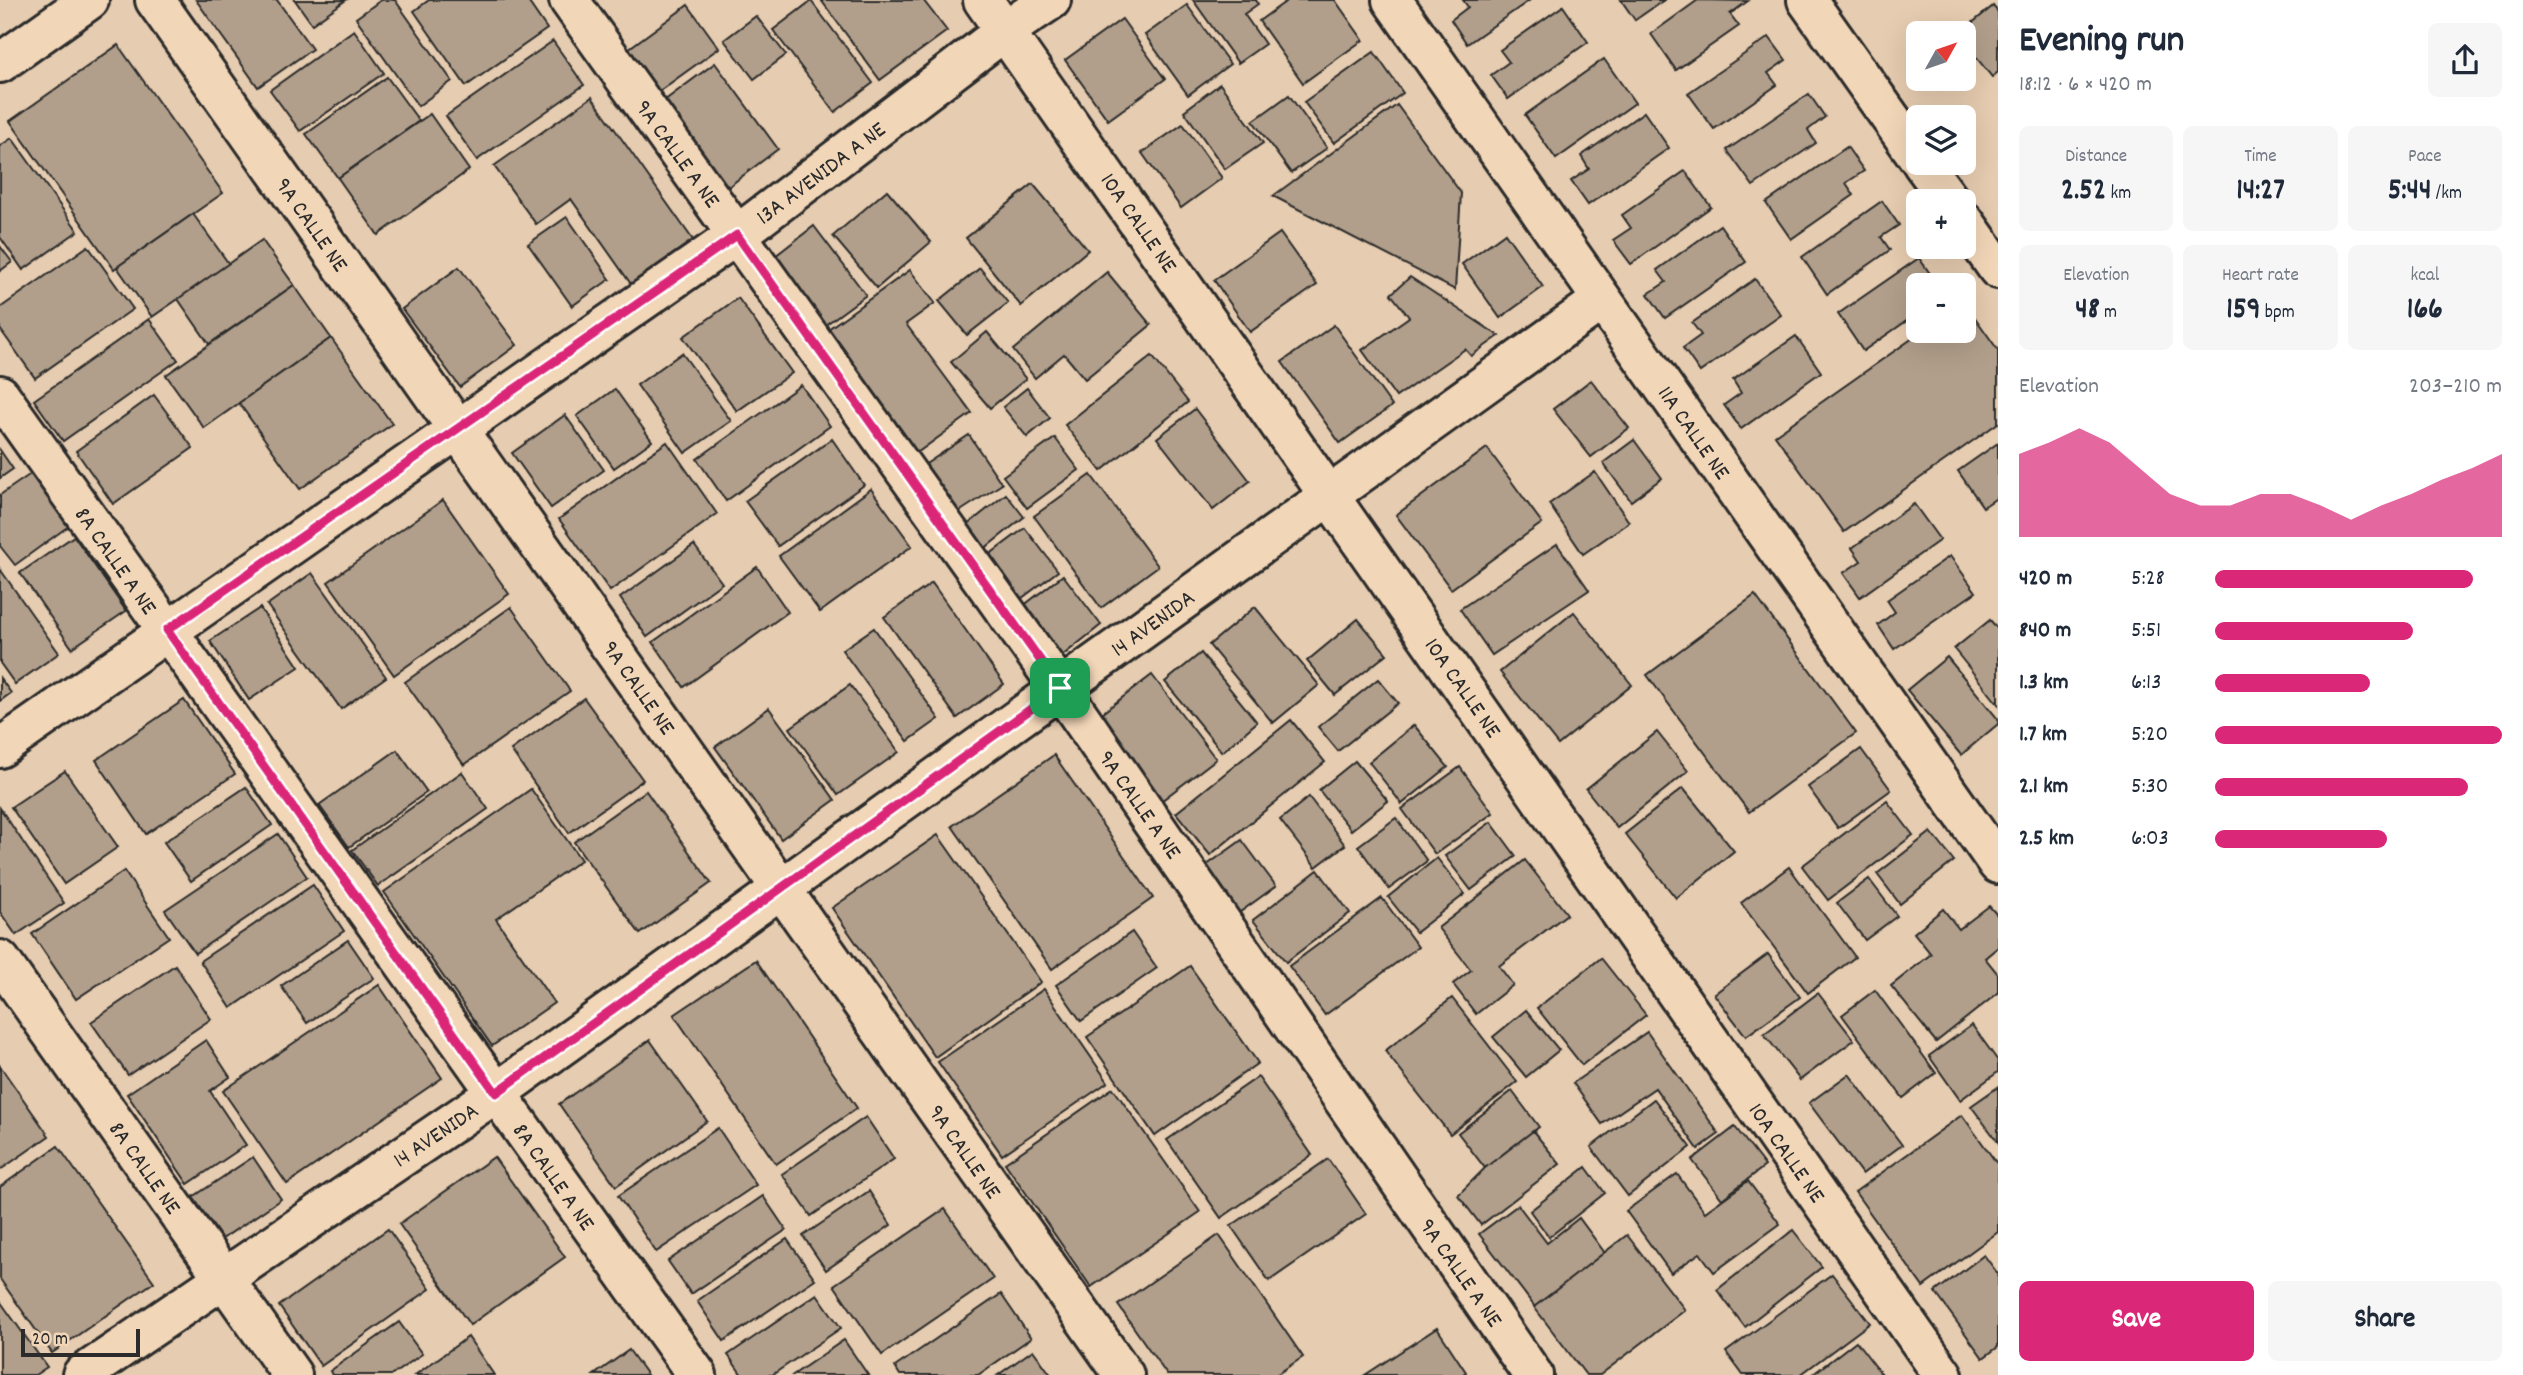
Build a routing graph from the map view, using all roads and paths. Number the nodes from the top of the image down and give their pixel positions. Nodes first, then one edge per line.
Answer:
1 (89, 0) edge
2 (155, 0) edge
3 (569, 0) edge
4 (984, 0) edge
5 (1051, 0) edge
6 (1392, 0) edge
7 (1807, 0) edge
8 (1006, 30) junction
9 (0, 63) edge
10 (1906, 140) edge
11 (737, 235) junction
12 (1976, 238) edge
13 (1998, 269) edge
14 (1602, 300) junction
15 (0, 395) edge
16 (458, 429) junction
17 (1330, 495) junction
18 (167, 630) junction
19 (1060, 688) junction
20 (0, 748) edge
21 (1998, 864) edge
22 (781, 888) junction
23 (0, 960) edge
24 (496, 1093) junction
25 (223, 1278) junction
26 (82, 1375) edge
27 (292, 1375) edge
28 (696, 1375) edge
29 (1124, 1375) edge
30 (1533, 1375) edge
31 (1943, 1375) edge

1 - 9 street
2 - 16 street, 9A CALLE NE
3 - 11 street, 9A CALLE A NE
4 - 8 street, 10A CALLE NE
5 - 8 street, 13A AVENIDA A NE
6 - 14 street, 11A CALLE NE
7 - 10 street
8 - 11 street, 13A AVENIDA A NE
8 - 17 street, 10A CALLE NE
11 - 16 street, 13A AVENIDA A NE
11 - 19 street, 9A CALLE A NE
12 - 13 street
14 - 17 street, 14 AVENIDA
14 - 21 street, 11A CALLE NE
15 - 18 street, 8A CALLE A NE
16 - 18 street, 13A AVENIDA A NE
16 - 22 street, 9A CALLE NE
17 - 19 street, 14 AVENIDA
17 - 31 street, 10A CALLE NE
18 - 20 street, 13A AVENIDA A NE
18 - 24 street, 8A CALLE A NE
19 - 22 street, 14 AVENIDA
19 - 30 street, 9A CALLE A NE
22 - 24 street, 14 AVENIDA
22 - 29 street, 9A CALLE NE
23 - 25 street, 8A CALLE NE
24 - 25 street, 14 AVENIDA
24 - 28 street, 8A CALLE A NE
25 - 26 street, 14 AVENIDA
25 - 27 street, 8A CALLE NE

